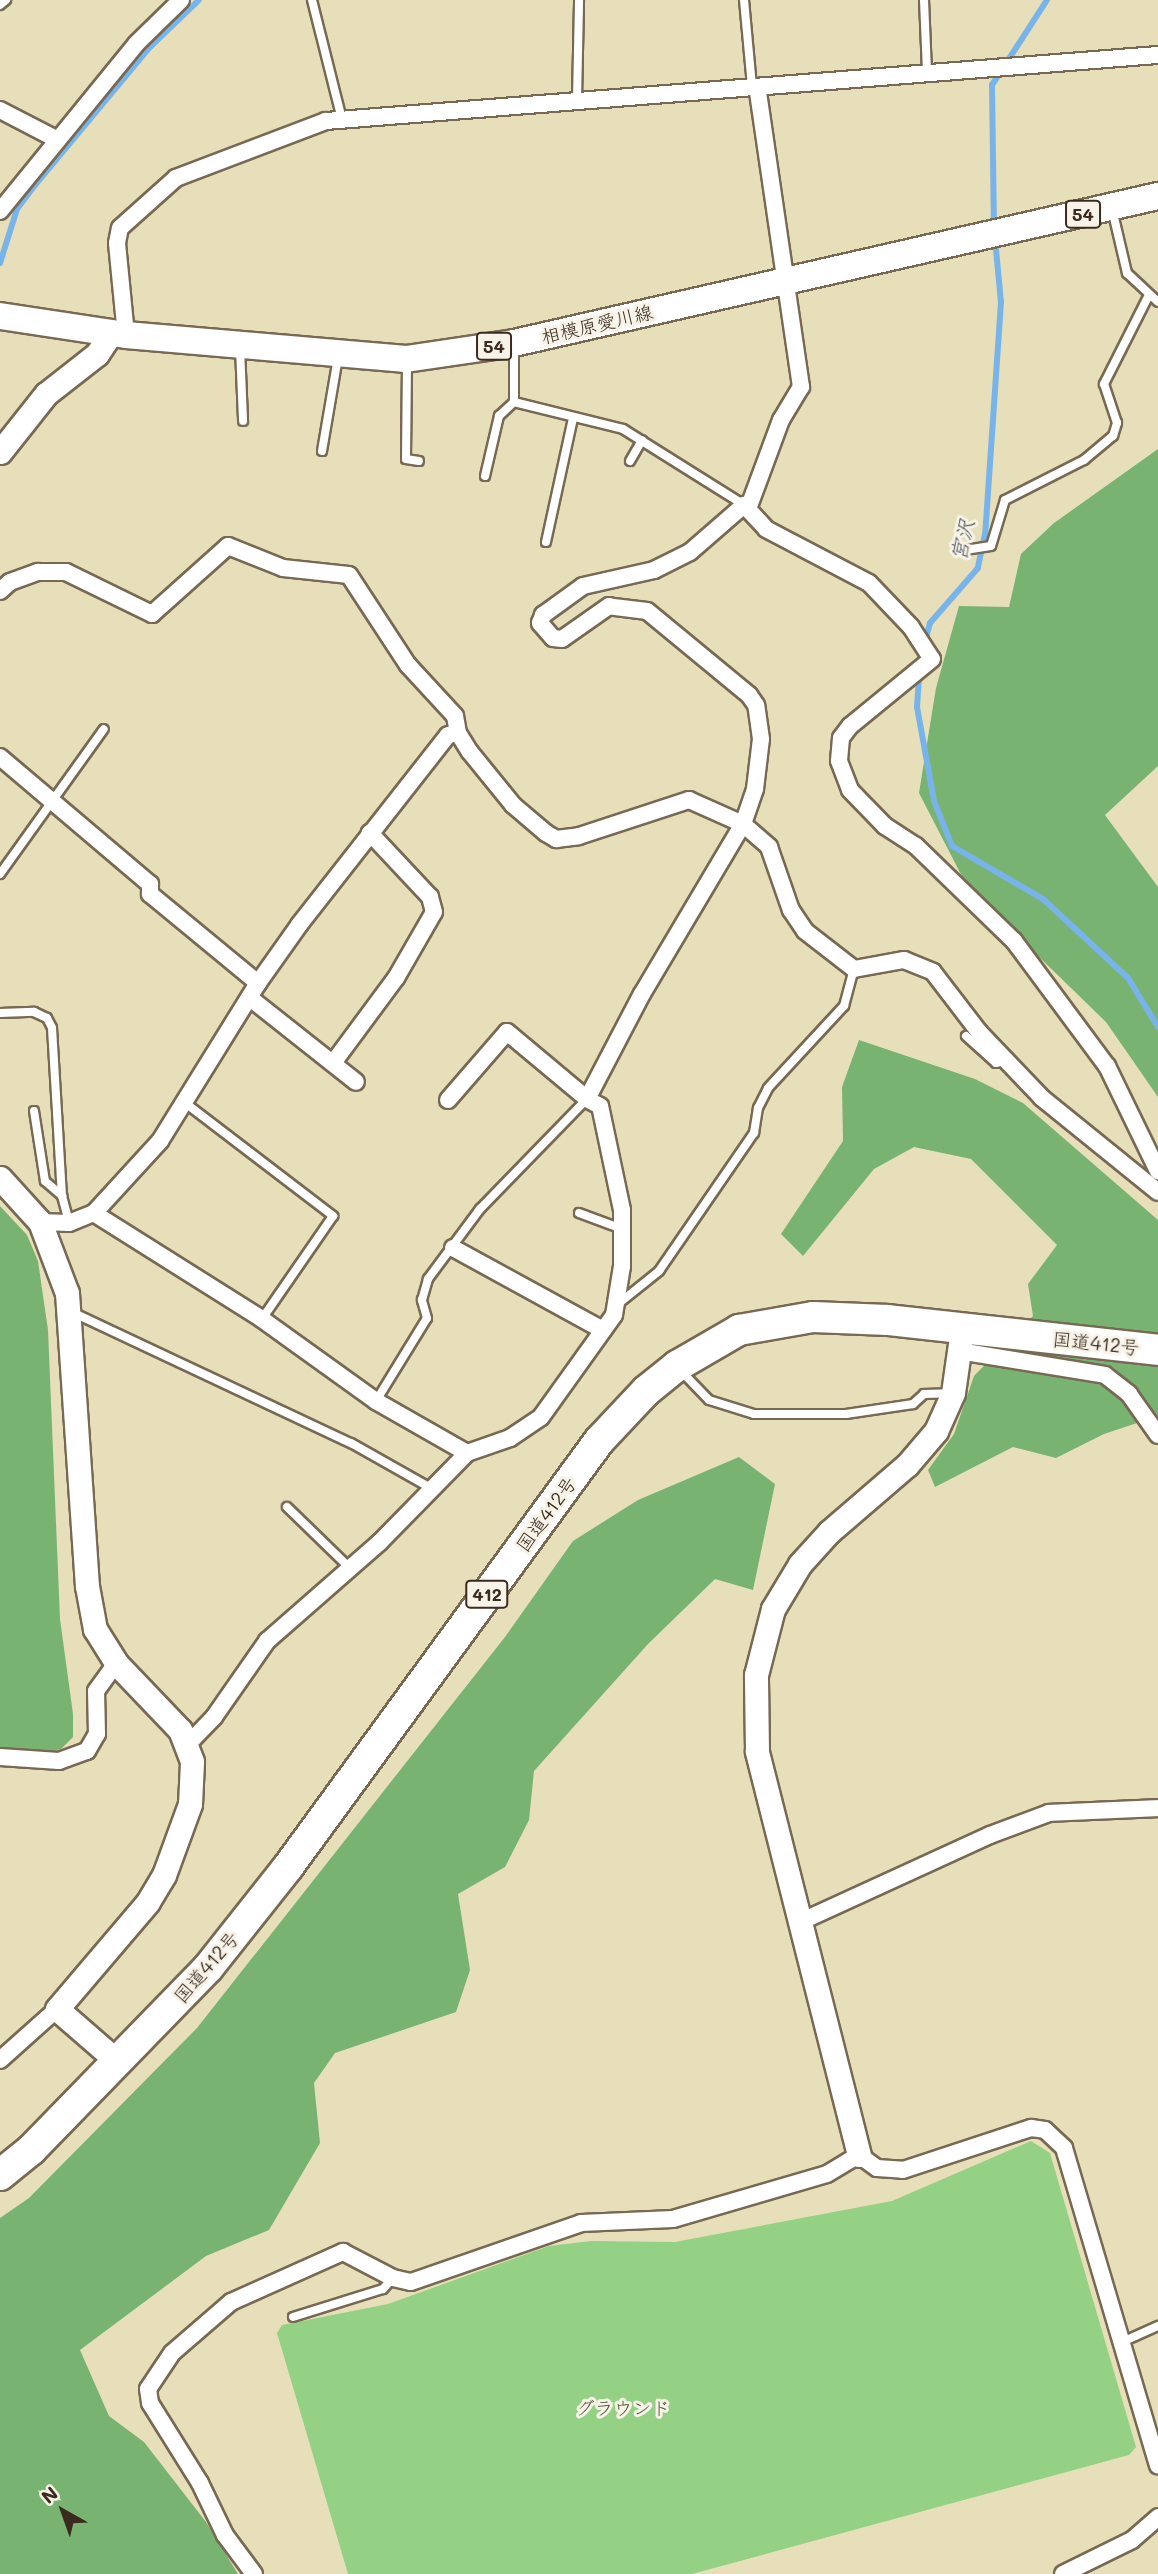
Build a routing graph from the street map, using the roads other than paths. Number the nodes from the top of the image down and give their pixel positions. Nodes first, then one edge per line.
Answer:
1 (6, 0) edge
2 (181, 0) edge
3 (312, 0) edge
4 (579, 0) edge
5 (744, 0) edge
6 (924, 0) edge
7 (0, 5) edge
8 (1158, 55) edge
9 (927, 72) junction
10 (755, 87) junction
11 (577, 99) junction
12 (0, 110) edge
13 (342, 119) junction
14 (58, 139) junction
15 (1158, 197) edge
16 (1112, 207) junction
17 (0, 211) edge
18 (786, 282) junction
19 (1149, 295) junction
20 (1158, 302) edge
21 (0, 316) edge
22 (119, 334) junction
23 (514, 343) junction
24 (240, 345) junction
25 (339, 352) junction
26 (406, 359) junction
27 (514, 402) junction
28 (573, 418) junction
29 (243, 421) dead end
30 (642, 440) junction
31 (322, 451) dead end
32 (0, 452) edge
33 (419, 461) dead end
34 (630, 461) dead end
35 (485, 476) dead end
36 (746, 507) junction
37 (546, 542) dead end
38 (965, 550) dead end
39 (0, 591) edge
40 (104, 729) dead end
41 (458, 733) junction
42 (0, 757) edge
43 (53, 803) junction
44 (743, 824) junction
45 (370, 833) junction
46 (0, 874) edge
47 (854, 969) junction
48 (258, 983) junction
49 (250, 998) junction
50 (0, 1013) edge
51 (966, 1036) dead end
52 (1006, 1061) junction
53 (333, 1063) junction
54 (356, 1082) dead end
55 (586, 1099) junction
56 (448, 1100) dead end
57 (184, 1102) junction
58 (34, 1111) dead end
59 (1158, 1171) edge
60 (0, 1178) edge
61 (1158, 1192) edge
62 (62, 1196) junction
63 (94, 1213) junction
64 (579, 1213) dead end
65 (40, 1222) junction
66 (69, 1223) junction
67 (622, 1229) junction
68 (453, 1248) junction
69 (618, 1304) junction
70 (69, 1310) junction
71 (262, 1319) junction
72 (603, 1330) junction
73 (960, 1340) junction
74 (1158, 1350) edge
75 (677, 1366) junction
76 (953, 1393) junction
77 (376, 1401) junction
78 (1158, 1435) edge
79 (467, 1453) junction
80 (431, 1489) junction
81 (287, 1507) dead end
82 (350, 1569) junction
83 (116, 1663) junction
84 (187, 1745) junction
85 (0, 1758) edge
86 (1158, 1808) edge
87 (800, 1922) junction
88 (57, 2009) junction
89 (4, 2051) edge
90 (118, 2062) junction
91 (859, 2155) junction
92 (0, 2175) edge
93 (393, 2278) junction
94 (293, 2318) dead end
95 (1158, 2326) edge
96 (1120, 2343) junction
97 (1158, 2465) edge
98 (1158, 2518) edge
99 (254, 2574) edge
100 (1063, 2574) edge

1 - 7 lane
2 - 14 street
3 - 13 lane
4 - 11 lane
5 - 10 lane
6 - 9 lane
8 - 9 street
9 - 10 street
10 - 11 street
10 - 18 street
11 - 13 street
12 - 14 street
13 - 22 street
14 - 17 street
15 - 16 main road, 54
16 - 18 main road, 相模原愛川線 / 54
16 - 19 lane
18 - 23 main road, 相模原愛川線 / 54
18 - 36 street
19 - 20 lane
19 - 38 lane
21 - 22 main road, 相模原愛川線 / 54
22 - 24 main road, 相模原愛川線 / 54
22 - 32 street
23 - 26 main road, 相模原愛川線 / 54
23 - 27 lane
24 - 25 main road, 相模原愛川線 / 54
24 - 29 lane
25 - 26 main road, 相模原愛川線 / 54
25 - 31 lane
26 - 33 lane
27 - 28 lane
27 - 35 lane
28 - 30 lane
28 - 37 lane
30 - 34 lane
30 - 36 lane
36 - 44 street
36 - 59 street
39 - 41 street
40 - 43 lane
41 - 44 street
41 - 45 street
42 - 43 street
43 - 46 lane
43 - 48 street
44 - 47 street
44 - 55 street
45 - 48 street
45 - 53 street
47 - 52 street
47 - 69 lane
48 - 49 street
49 - 53 street
49 - 57 street
50 - 62 lane
51 - 52 lane
52 - 61 street
53 - 54 street
55 - 56 street
55 - 67 street
55 - 68 lane
57 - 63 street
57 - 71 lane
58 - 62 lane
60 - 65 street
62 - 66 lane
63 - 66 street
63 - 71 street
64 - 67 lane
65 - 66 street
65 - 70 street
67 - 69 street
68 - 72 street
68 - 77 lane
69 - 72 street
70 - 80 lane
70 - 83 street
71 - 77 street
72 - 79 street
73 - 74 highway, 国道412号 / 412
73 - 75 highway, 国道412号 / 412
73 - 76 street
73 - 78 street
75 - 76 lane
75 - 90 highway, 国道412号 / 412
76 - 87 street
77 - 79 street
79 - 80 street
80 - 82 street
81 - 82 lane
82 - 84 street
83 - 84 street
83 - 85 street
84 - 88 street
86 - 87 street
87 - 91 street
88 - 89 street
88 - 90 street
90 - 92 highway, 国道412号 / 412
91 - 93 street
91 - 96 street
93 - 94 lane
93 - 99 street
95 - 96 lane
96 - 97 street
98 - 100 street

